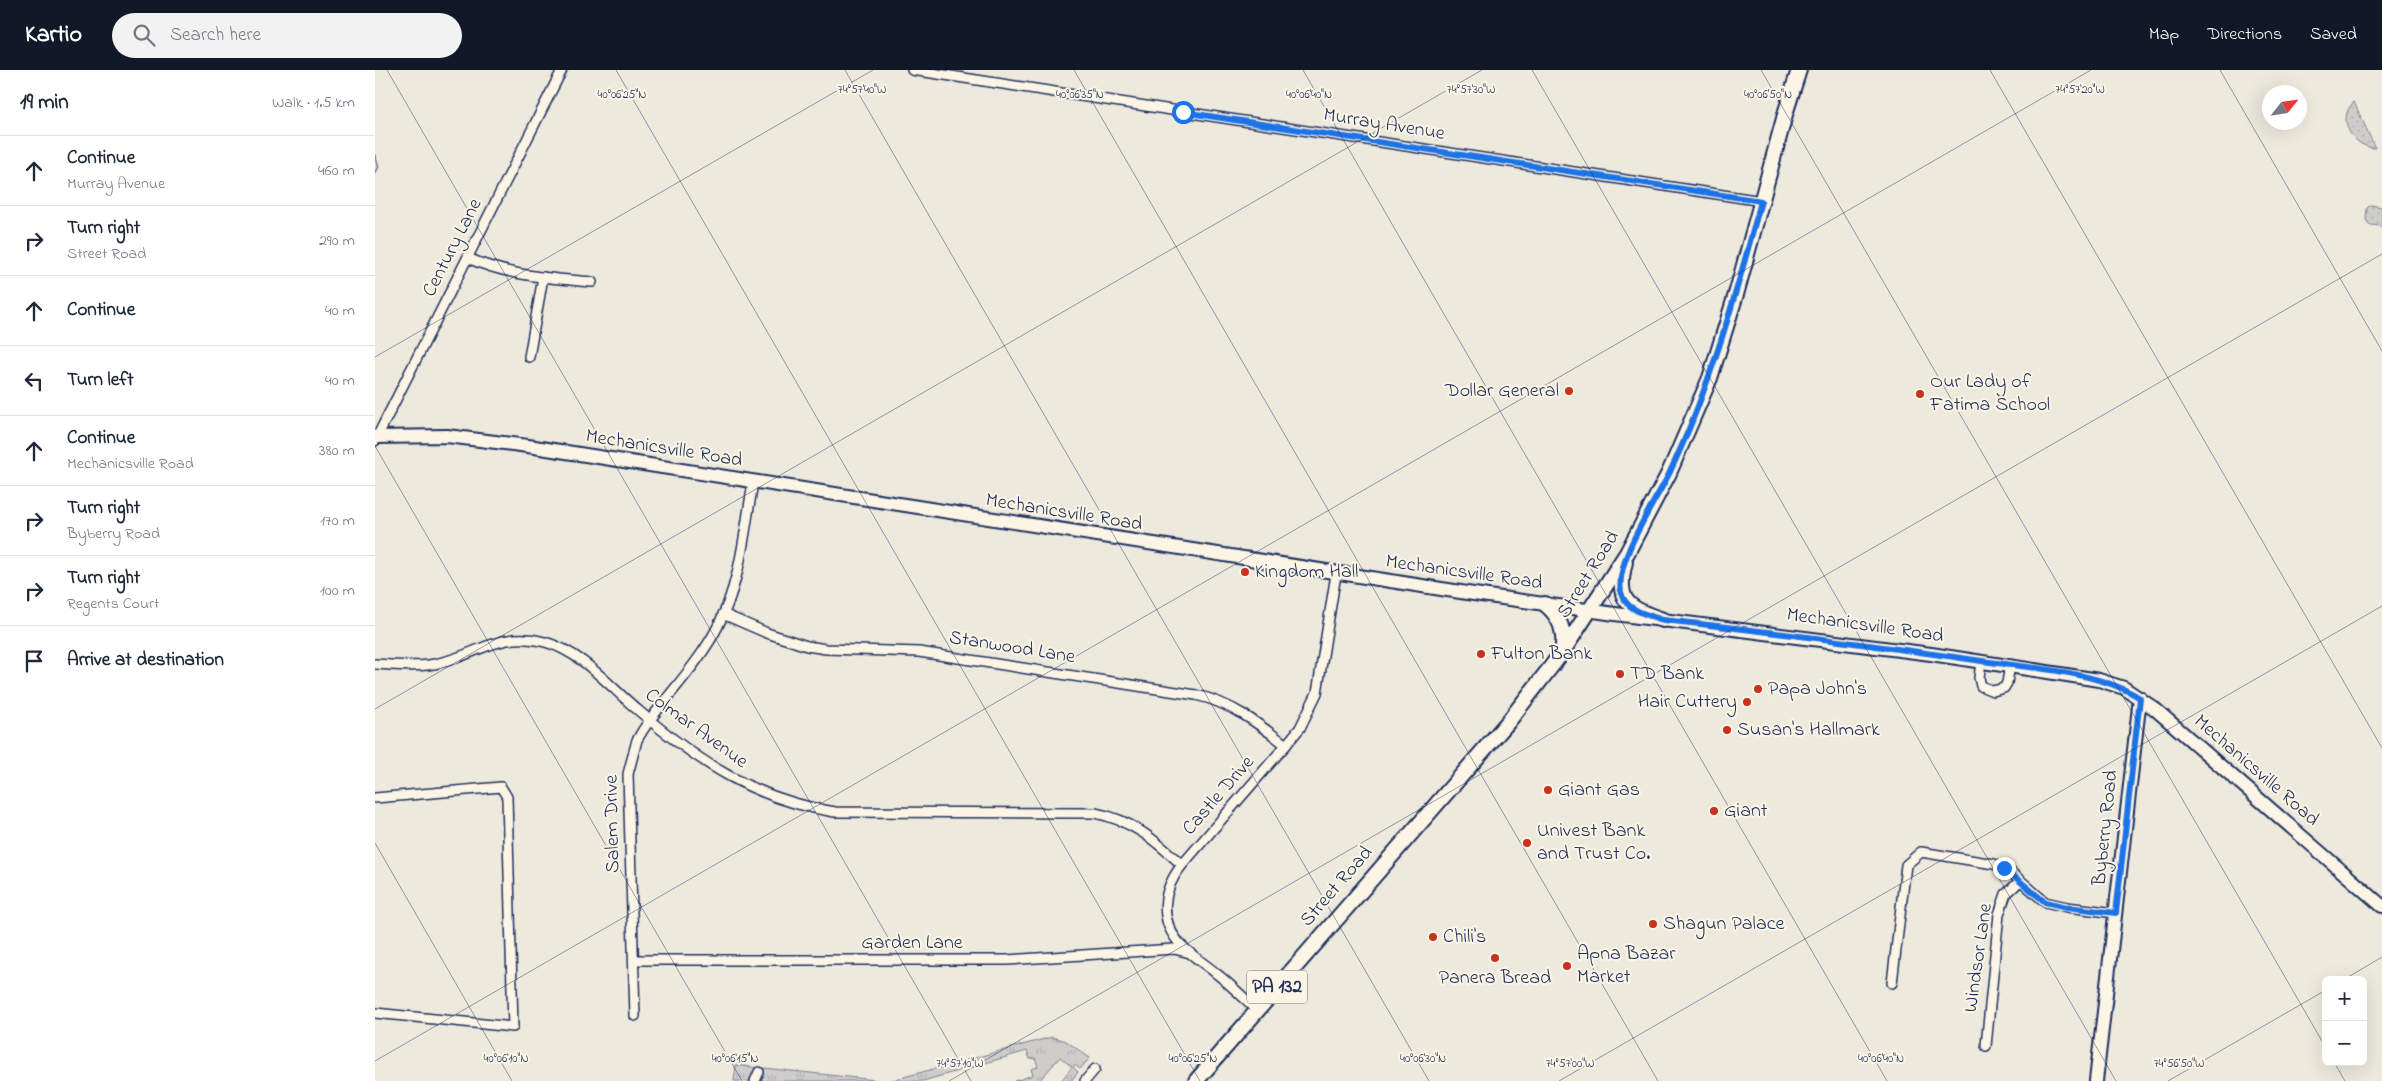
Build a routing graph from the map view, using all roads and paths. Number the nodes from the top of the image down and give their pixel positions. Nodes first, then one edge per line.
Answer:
1 (562, 70) edge
2 (912, 70) edge
3 (1799, 70) edge
4 (1761, 201) junction
5 (468, 258) junction
6 (543, 278) junction
7 (592, 282) dead end
8 (529, 357) dead end
9 (376, 438) edge
10 (753, 483) junction
11 (1627, 553) junction
12 (1336, 574) junction
13 (1545, 604) junction
14 (1591, 610) junction
15 (723, 614) junction
16 (1663, 620) junction
17 (1561, 654) junction
18 (1981, 661) junction
19 (375, 664) edge
20 (2010, 665) junction
21 (2140, 698) junction
22 (649, 720) junction
23 (1286, 745) junction
24 (375, 798) edge
25 (1182, 865) junction
26 (2021, 881) junction
27 (2382, 906) edge
28 (2116, 913) junction
29 (1190, 953) junction
30 (634, 960) junction
31 (1892, 983) dead end
32 (1257, 1010) junction
33 (375, 1013) edge
34 (635, 1016) dead end
35 (1986, 1046) dead end
36 (1095, 1070) dead end
37 (759, 1072) dead end
38 (755, 1081) edge
39 (1085, 1081) edge
40 (1196, 1081) edge
41 (2096, 1081) edge

1 - 5 street, Century Lane
2 - 4 street, Murray Avenue
3 - 4 main road, Street Road / PA 132
4 - 11 main road, Street Road / PA 132
5 - 6 street
5 - 9 street, Century Lane
6 - 7 street
6 - 8 street
9 - 10 street, Mechanicsville Road
10 - 12 street, Mechanicsville Road
10 - 15 street, Salem Drive
11 - 14 main road, Street Road / PA 132
11 - 16 main road
12 - 13 street, Mechanicsville Road
12 - 23 street, Castle Drive
13 - 14 street, Mechanicsville Road
13 - 17 main road
14 - 16 street, Mechanicsville Road
14 - 17 main road, Street Road / PA 132
15 - 22 street, Salem Drive
15 - 23 street, Stanwood Lane
16 - 18 street, Mechanicsville Road
17 - 32 main road, Street Road / PA 132
18 - 20 street, Mechanicsville Road
18 - 20 street
19 - 22 street, Colmar Avenue
20 - 21 street, Mechanicsville Road
21 - 27 street, Mechanicsville Road
21 - 28 street, Byberry Road
22 - 25 street, Colmar Avenue
22 - 30 street, Salem Drive
23 - 25 street, Castle Drive
24 - 33 street
25 - 29 street, Castle Drive
26 - 28 street
26 - 31 street
26 - 35 street, Windsor Lane
28 - 41 street, Byberry Road
29 - 30 street, Garden Lane
29 - 32 street, Castle Drive
30 - 34 street, Salem Drive
32 - 40 main road, Street Road / PA 132
36 - 39 street
37 - 38 street

